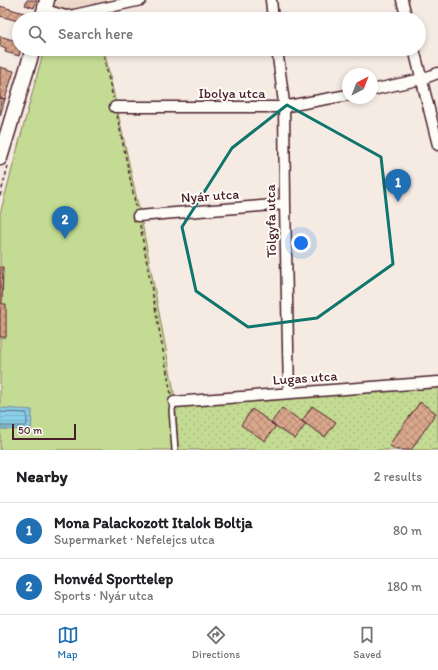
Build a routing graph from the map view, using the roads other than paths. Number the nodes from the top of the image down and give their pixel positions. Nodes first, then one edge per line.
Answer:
1 (141, 0) edge
2 (271, 0) edge
3 (402, 0) edge
4 (90, 12) edge
5 (273, 12) edge
6 (405, 12) edge
7 (31, 56) edge
8 (278, 56) edge
9 (416, 56) edge
10 (438, 73) edge
11 (422, 79) junction
12 (378, 89) edge
13 (342, 96) edge
14 (284, 106) junction
15 (115, 107) dead end
16 (438, 145) edge
17 (0, 158) edge
18 (285, 204) junction
19 (138, 216) dead end
20 (438, 382) edge
21 (289, 393) junction
22 (174, 402) joint
23 (175, 450) edge

1 - 4 street
2 - 5 street
3 - 6 street
7 - 17 street
8 - 14 street, Tölgyfa utca
9 - 11 street
10 - 11 street
11 - 12 street
11 - 16 street
13 - 14 street, Ibolya utca
14 - 15 street, Ibolya utca
14 - 18 street, Tölgyfa utca
18 - 19 street, Nyár utca
18 - 21 street, Tölgyfa utca
20 - 21 street, Lugas utca
21 - 22 street, Lugas utca
22 - 23 lane

